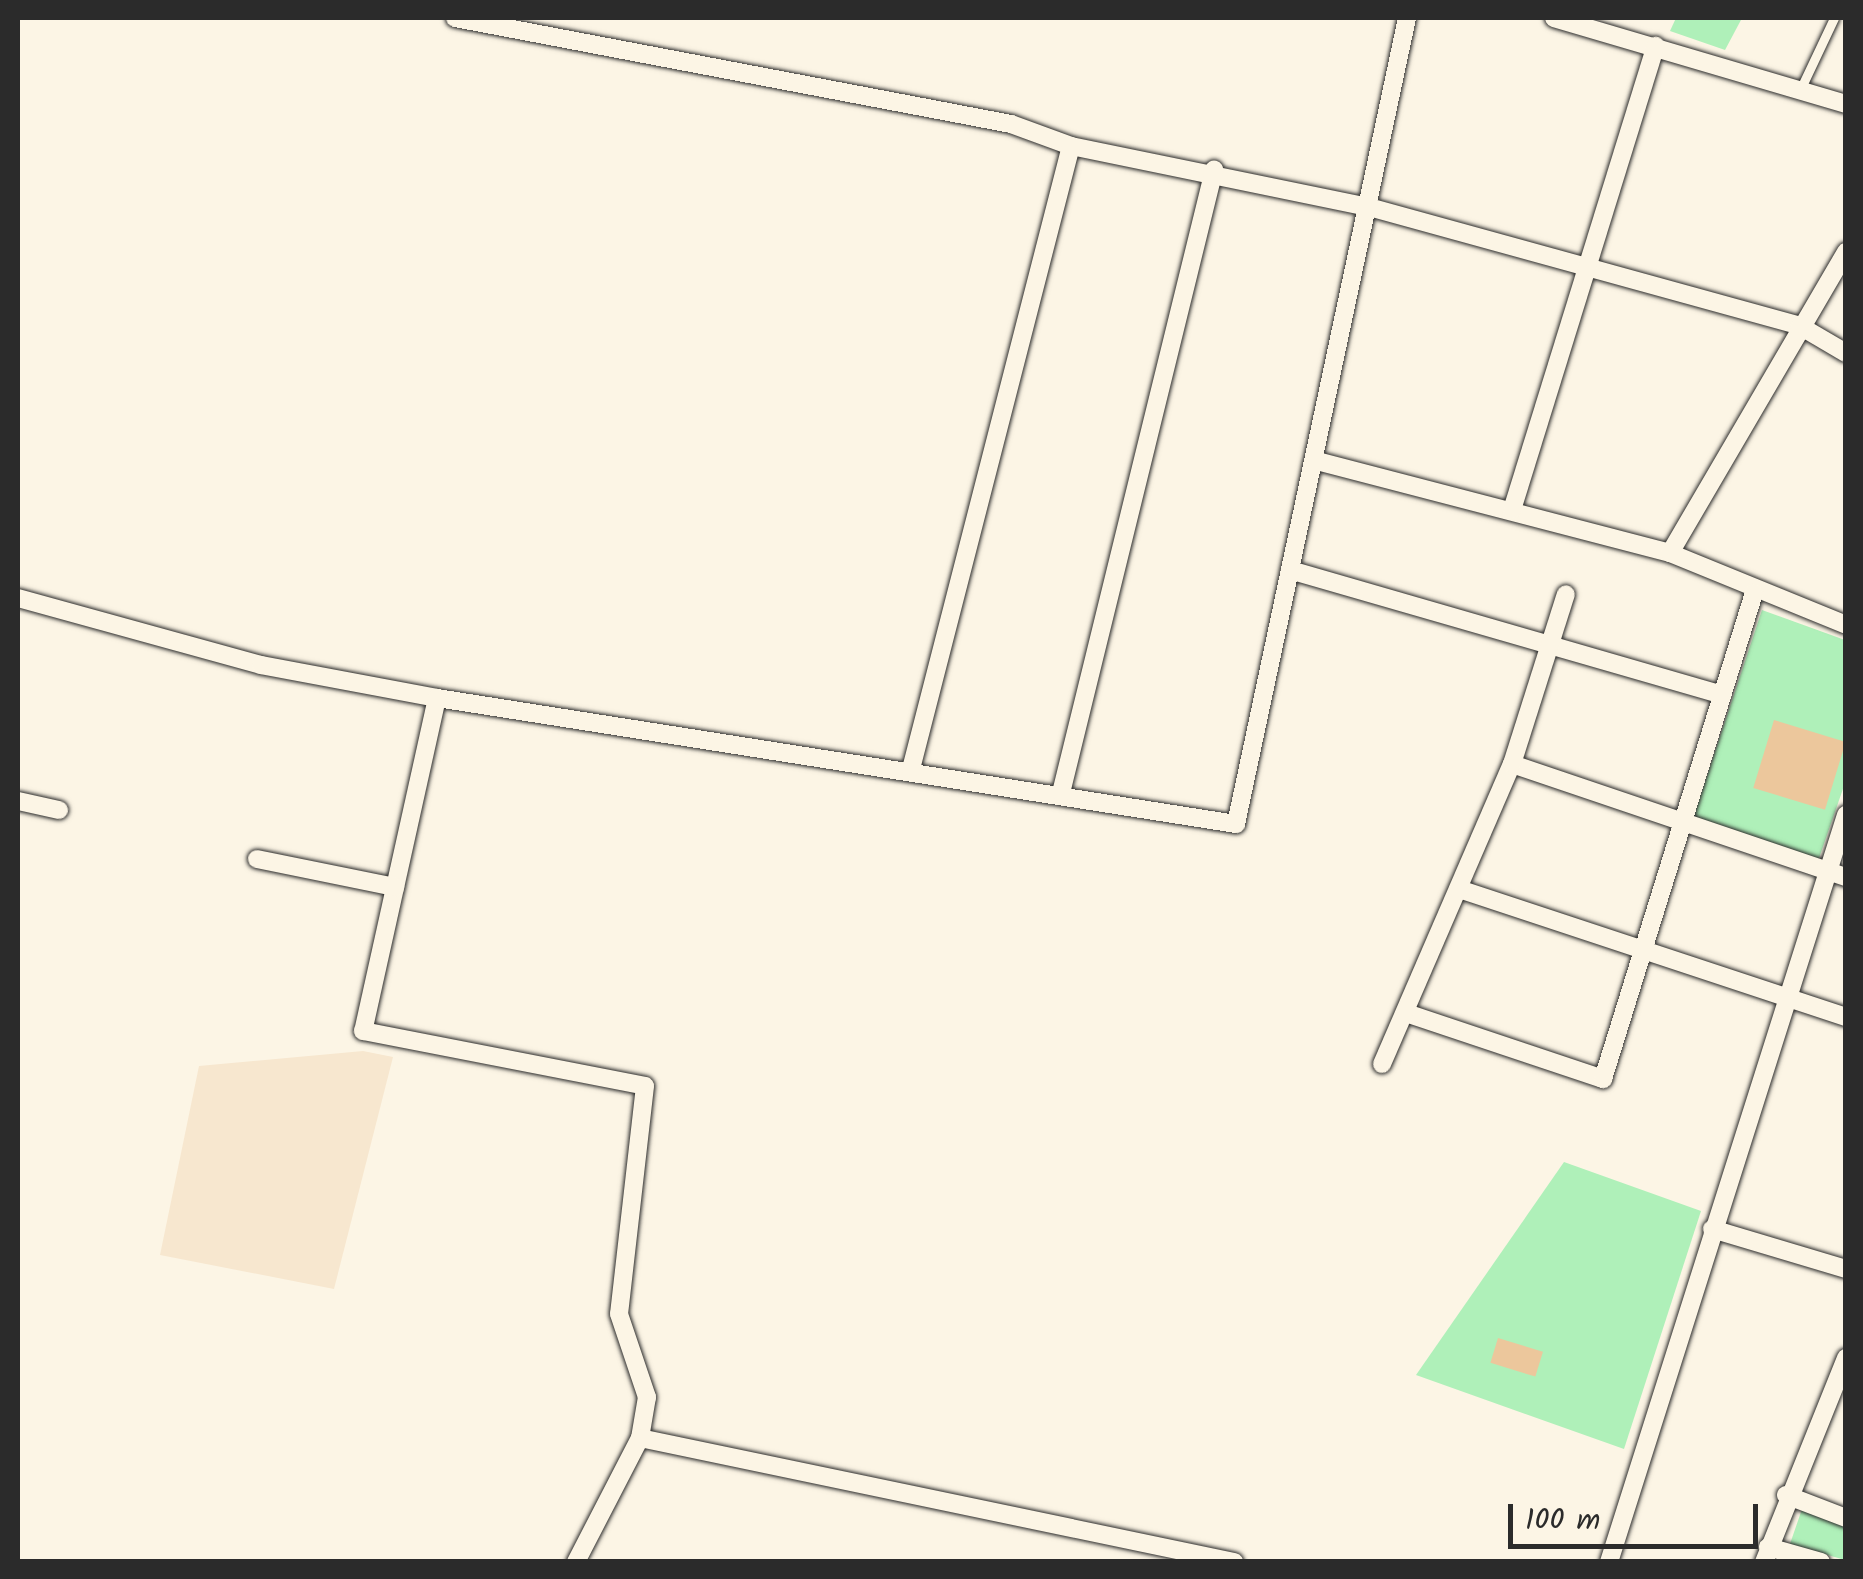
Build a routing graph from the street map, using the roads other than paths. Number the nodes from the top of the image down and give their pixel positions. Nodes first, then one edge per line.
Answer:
1 (455, 18) edge
2 (1407, 18) edge
3 (1554, 18) edge
4 (1834, 18) edge
5 (1656, 46) junction
6 (1800, 90) junction
7 (1846, 104) edge
8 (1072, 146) junction
9 (1214, 170) junction
10 (1369, 206) junction
11 (1846, 252) edge
12 (1591, 264) junction
13 (1800, 326) junction
14 (1846, 353) edge
15 (1317, 461) junction
16 (1512, 510) junction
17 (1670, 552) junction
18 (1290, 570) junction
19 (1754, 592) junction
20 (1566, 594) dead end
21 (18, 598) edge
22 (1846, 625) edge
23 (1554, 646) junction
24 (1722, 694) junction
25 (437, 698) junction
26 (1512, 764) junction
27 (911, 769) junction
28 (1061, 793) junction
29 (18, 801) edge
30 (59, 810) dead end
31 (1846, 815) edge
32 (1679, 826) junction
33 (256, 860) dead end
34 (1825, 870) junction
35 (1846, 877) edge
36 (395, 887) junction
37 (1462, 890) junction
38 (1640, 950) junction
39 (1781, 998) junction
40 (1406, 1013) junction
41 (1846, 1016) edge
42 (1382, 1064) dead end
43 (1712, 1229) junction
44 (1846, 1269) edge
45 (1846, 1358) edge
46 (640, 1438) junction
47 (1786, 1495) junction
48 (1846, 1518) edge
49 (1766, 1554) edge
50 (576, 1562) edge
51 (1234, 1562) edge
52 (1609, 1562) edge
53 (1821, 1562) edge

1 - 8 street
2 - 10 street
3 - 5 street
4 - 6 lane
5 - 6 street
5 - 12 street
6 - 7 street
8 - 9 street
8 - 27 street
9 - 10 street
9 - 28 street
10 - 12 street
10 - 15 street
11 - 13 street
12 - 13 street
12 - 16 street
13 - 14 street
13 - 17 street
15 - 16 street
15 - 18 street
16 - 17 street
17 - 19 street
18 - 23 street
18 - 28 street
19 - 22 street
19 - 24 street
20 - 23 street
21 - 25 street
23 - 24 street
23 - 26 street
24 - 32 street
25 - 27 street
25 - 36 street
26 - 32 street
26 - 37 street
27 - 28 street
29 - 30 street
31 - 34 street
32 - 34 street
32 - 38 street
33 - 36 street
34 - 35 street
34 - 39 street
36 - 46 street
37 - 38 street
37 - 40 street
38 - 39 street
38 - 40 street
39 - 41 street
39 - 43 street
40 - 42 street
43 - 44 street
43 - 52 street
45 - 47 street
46 - 50 street
46 - 51 street
47 - 48 street
47 - 49 street
49 - 53 street

